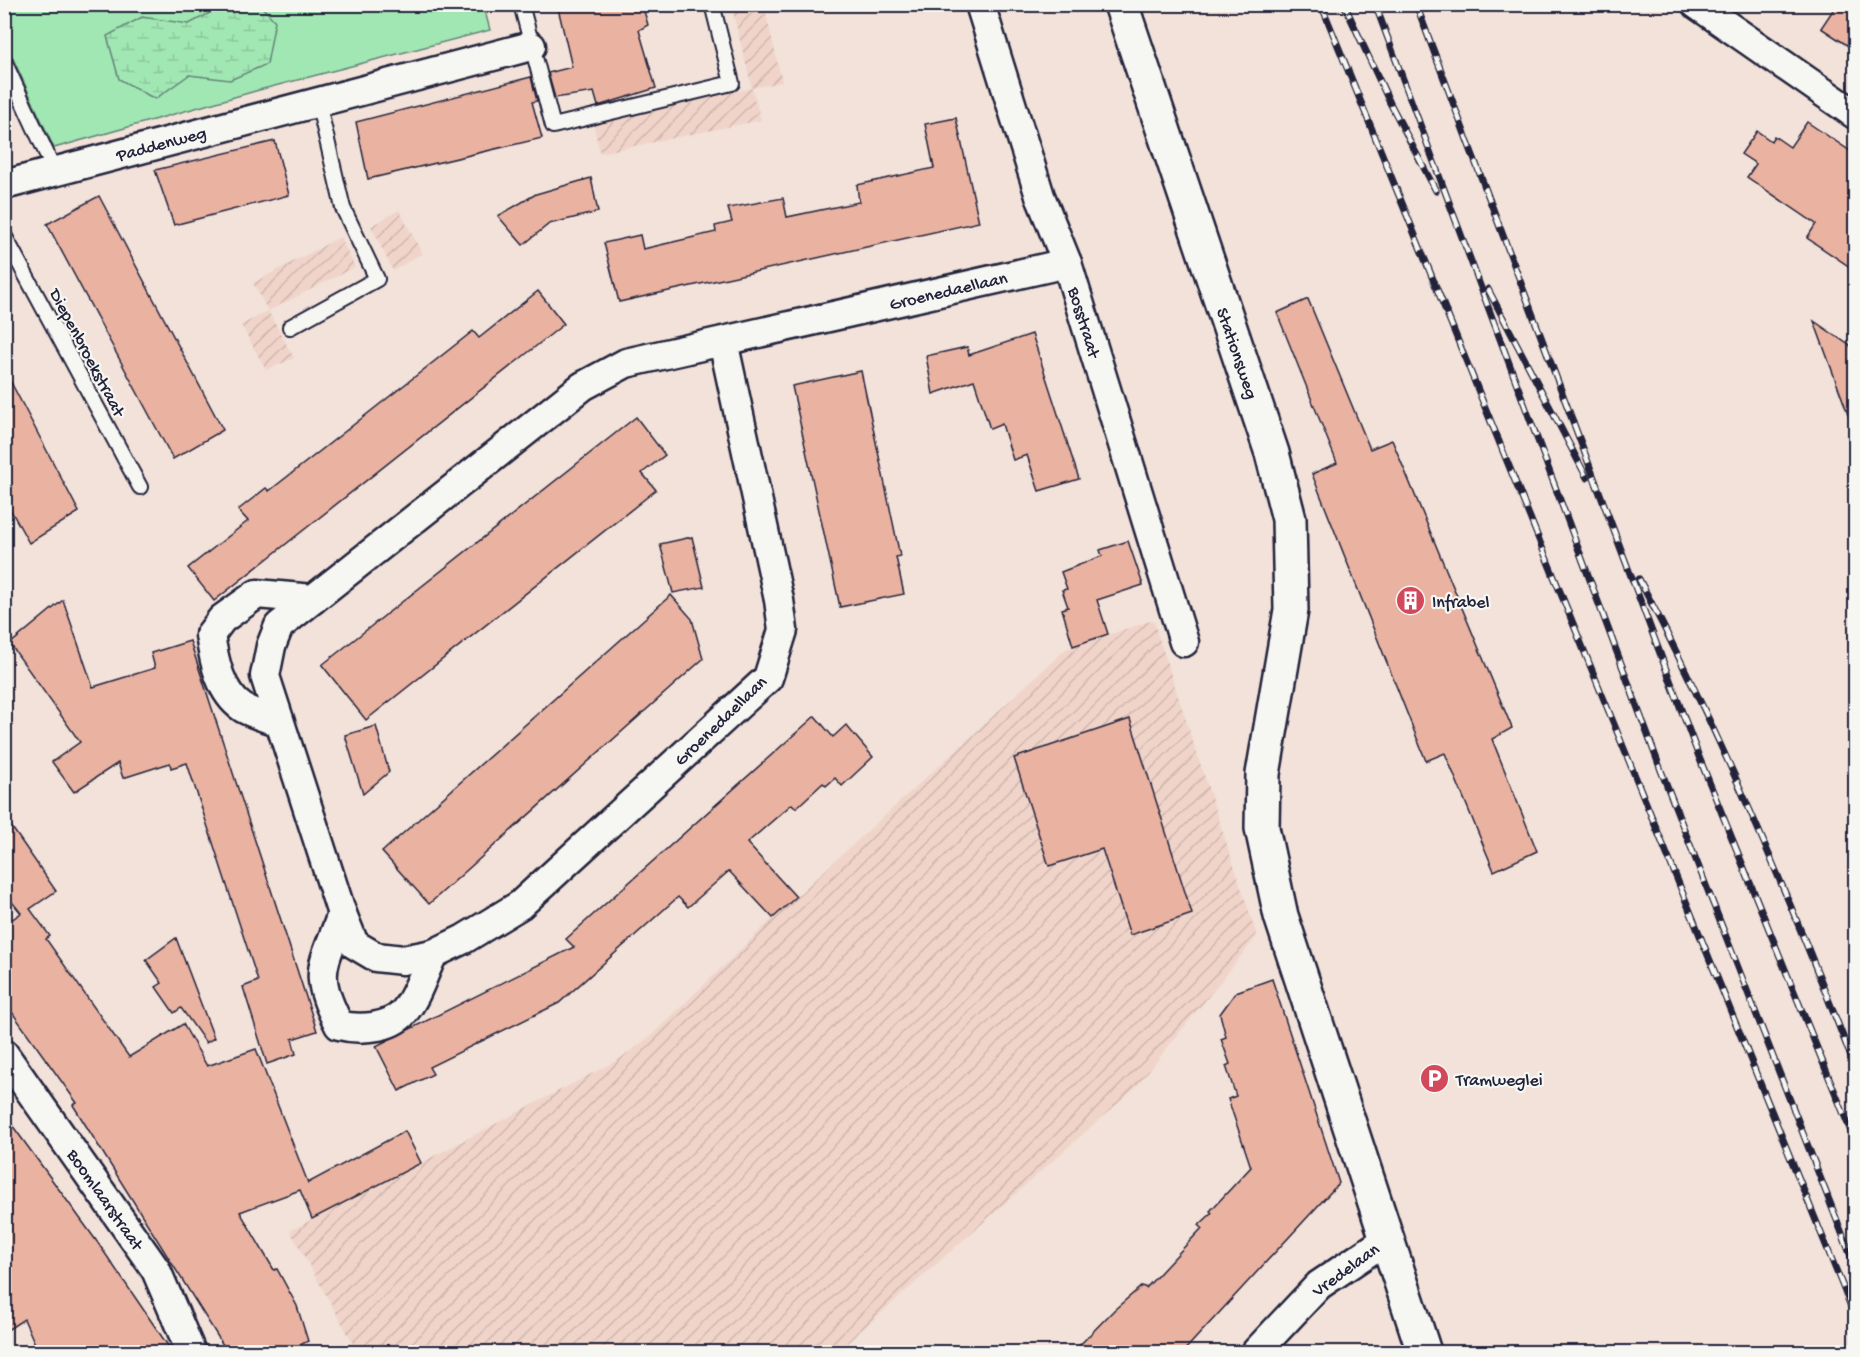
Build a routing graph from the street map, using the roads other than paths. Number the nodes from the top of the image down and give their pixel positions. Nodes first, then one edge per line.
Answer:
1 (521, 4) edge
2 (712, 4) edge
3 (980, 4) edge
4 (1121, 4) edge
5 (1696, 4) edge
6 (531, 46) junction
7 (4, 61) edge
8 (318, 102) junction
9 (1856, 115) edge
10 (55, 172) junction
11 (4, 185) edge
12 (4, 235) edge
13 (1067, 263) junction
14 (290, 327) dead end
15 (723, 341) junction
16 (140, 487) dead end
17 (313, 599) junction
18 (1184, 642) dead end
19 (279, 722) junction
20 (342, 914) junction
21 (433, 954) junction
22 (4, 1054) edge
23 (1386, 1240) junction
24 (191, 1353) edge
25 (1256, 1353) edge
26 (1424, 1353) edge

1 - 6 lane
2 - 6 lane
3 - 13 street, Bosstraat
4 - 23 street, Stationsweg
5 - 9 street
6 - 8 street, Paddenweg
7 - 10 lane
8 - 10 street, Paddenweg
8 - 14 lane
10 - 11 street, Paddenweg
12 - 16 lane, Diepenbroekstraat
13 - 15 street, Groenedaellaan
13 - 18 street, Bosstraat
15 - 17 street, Groenedaellaan
15 - 21 street, Groenedaellaan
17 - 19 street, Groenedaellaan
17 - 19 street
19 - 20 street, Groenedaellaan
20 - 21 street, Groenedaellaan
20 - 21 street
22 - 24 street, Boomlaarstraat
23 - 25 street, Vredelaan
23 - 26 street

